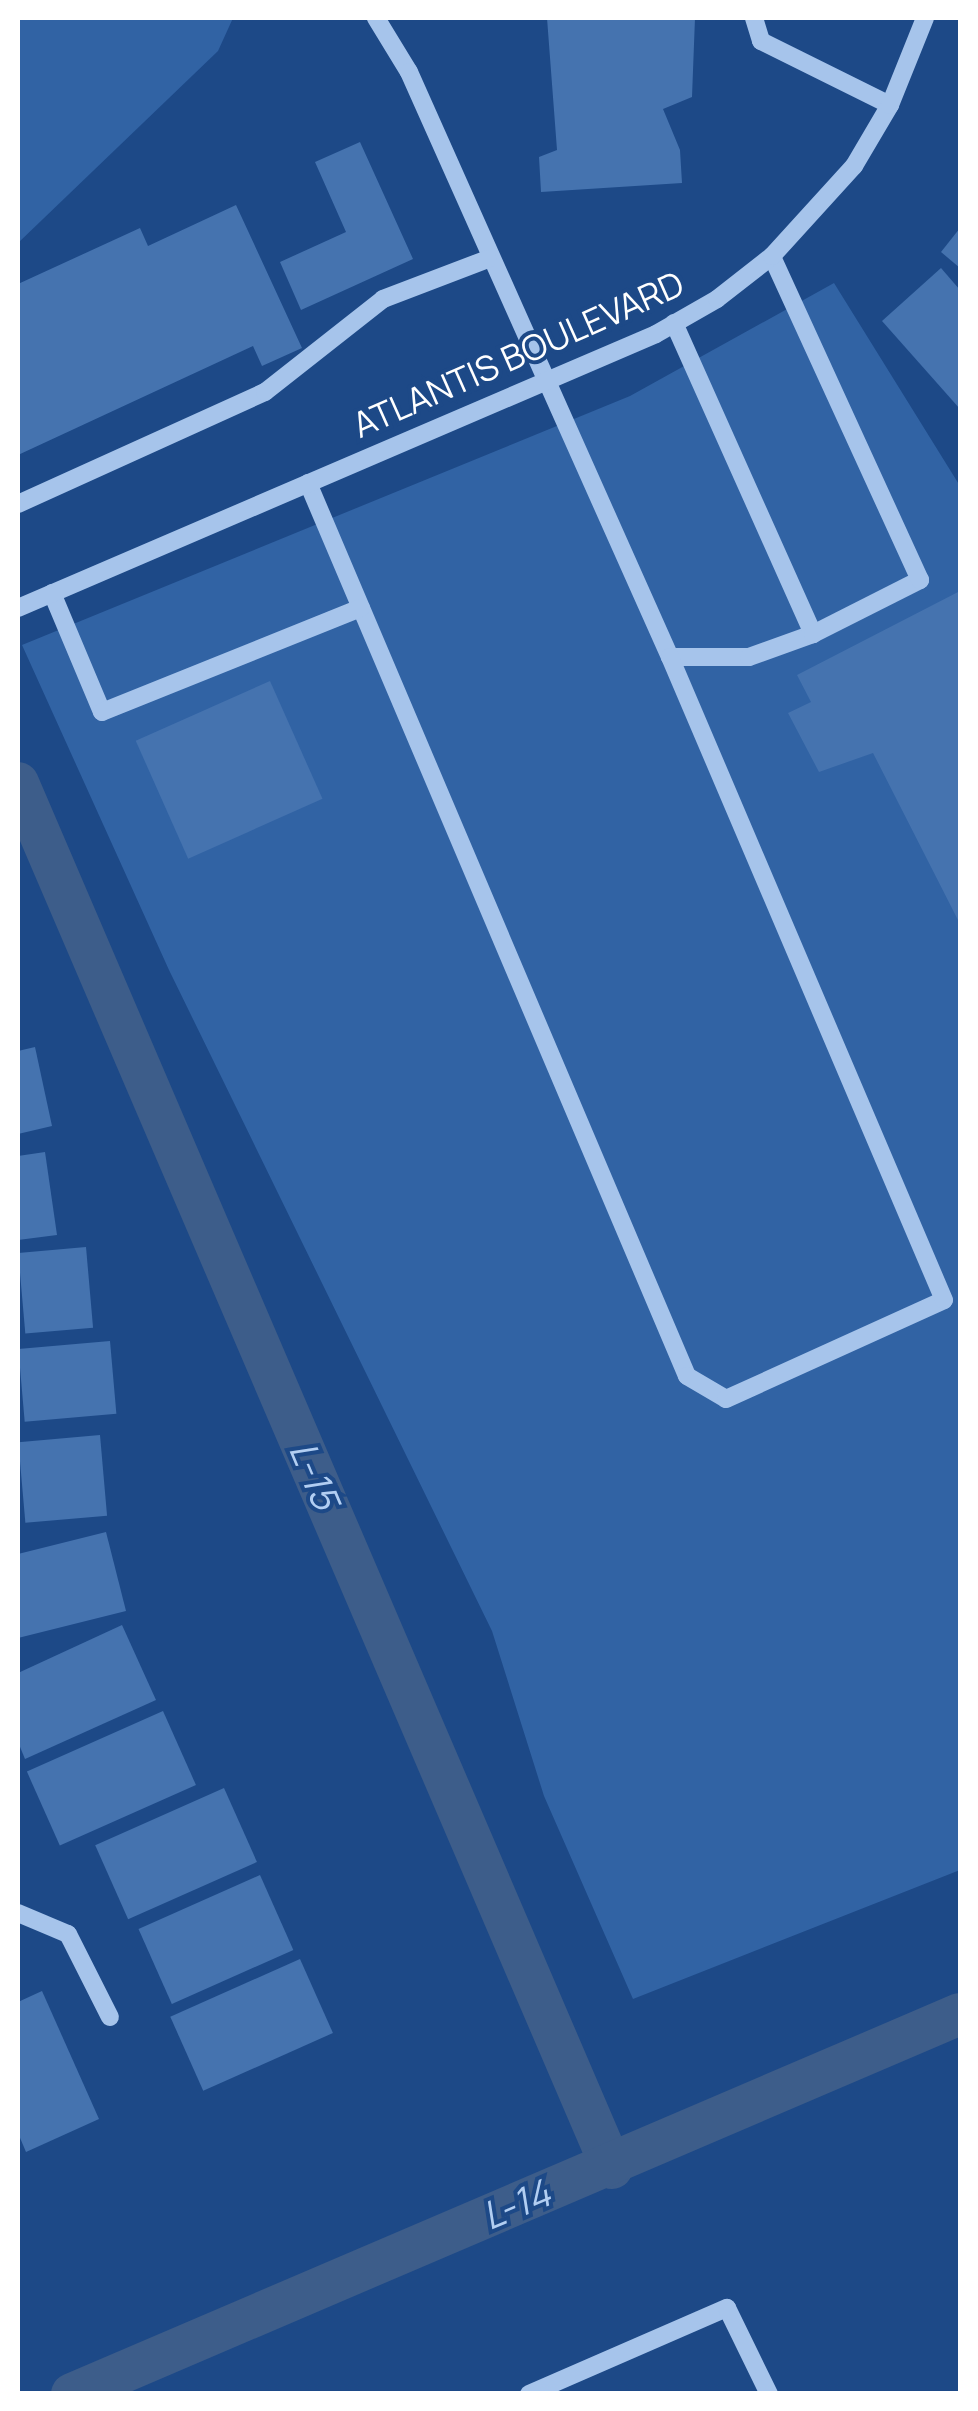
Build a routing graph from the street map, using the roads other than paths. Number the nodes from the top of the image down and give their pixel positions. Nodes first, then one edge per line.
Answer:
1 (376, 18) edge
2 (754, 18) edge
3 (925, 18) edge
4 (890, 105) junction
5 (772, 256) junction
6 (488, 259) junction
7 (674, 323) junction
8 (541, 383) junction
9 (308, 483) junction
10 (18, 504) edge
11 (52, 593) junction
12 (18, 607) edge
13 (361, 608) junction
14 (813, 634) junction
15 (670, 658) junction
16 (18, 1913) edge
17 (110, 2017) dead end
18 (529, 2394) edge
19 (770, 2394) edge

1 - 6 street
2 - 4 street
3 - 4 street, ATLANTIS BOULEVARD
4 - 5 street, ATLANTIS BOULEVARD
5 - 7 street, ATLANTIS BOULEVARD
5 - 14 street
6 - 8 street
6 - 10 street
7 - 8 street, ATLANTIS BOULEVARD
7 - 14 street
8 - 9 street, ATLANTIS BOULEVARD
8 - 15 street
9 - 11 street, ATLANTIS BOULEVARD
9 - 13 street
11 - 12 street, ATLANTIS BOULEVARD
11 - 13 street
13 - 15 street
14 - 15 street
16 - 17 street
18 - 19 street

